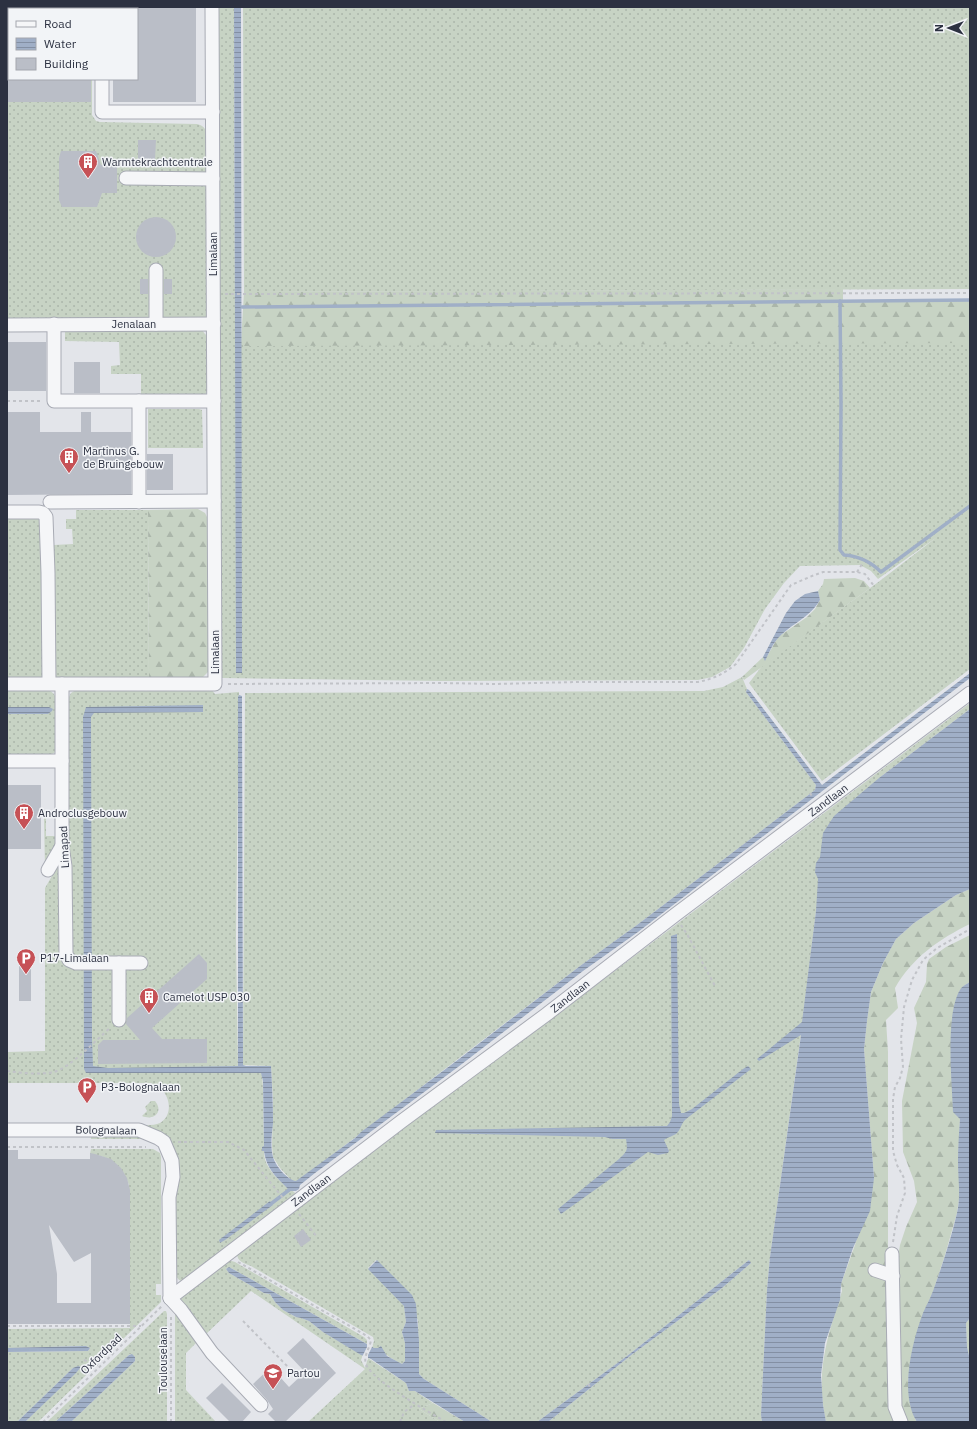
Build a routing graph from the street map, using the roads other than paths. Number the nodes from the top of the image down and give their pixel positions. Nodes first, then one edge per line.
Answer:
1 (212, 7) edge
2 (102, 80) edge
3 (213, 112) junction
4 (126, 178) dead end
5 (213, 179) junction
6 (156, 270) dead end
7 (7, 324) edge
8 (54, 324) junction
9 (156, 324) junction
10 (214, 324) junction
11 (139, 401) junction
12 (214, 402) junction
13 (214, 501) junction
14 (50, 502) dead end
15 (139, 502) junction
16 (7, 512) edge
17 (48, 683) junction
18 (7, 684) edge
19 (62, 684) junction
20 (970, 693) edge
21 (7, 761) edge
22 (62, 761) junction
23 (62, 846) junction
24 (48, 870) dead end
25 (119, 963) junction
26 (141, 963) dead end
27 (120, 1020) dead end
28 (7, 1130) edge
29 (892, 1254) road end
30 (875, 1270) dead end
31 (893, 1276) junction
32 (170, 1298) junction
33 (261, 1405) dead end
34 (901, 1422) edge

1 - 3 street, Limalaan
2 - 3 street
3 - 5 street, Limalaan
4 - 5 street
5 - 10 street, Limalaan
6 - 9 street
7 - 8 street, Jenalaan
8 - 9 street, Jenalaan
8 - 11 street
9 - 10 street, Jenalaan
10 - 12 street, Limalaan
11 - 12 street
11 - 15 street
12 - 13 street, Limalaan
13 - 15 street
13 - 19 street, Limalaan
14 - 15 street
16 - 17 street
17 - 18 street, Limalaan
17 - 19 street, Limalaan
19 - 22 street, Limapad
20 - 32 street, Zandlaan
21 - 22 street
22 - 23 street, Limapad
23 - 24 street
23 - 25 street, Limapad
25 - 26 street, Limapad
25 - 27 street
28 - 32 street, Bolognalaan
29 - 31 street
30 - 31 street
31 - 34 street
32 - 33 street

